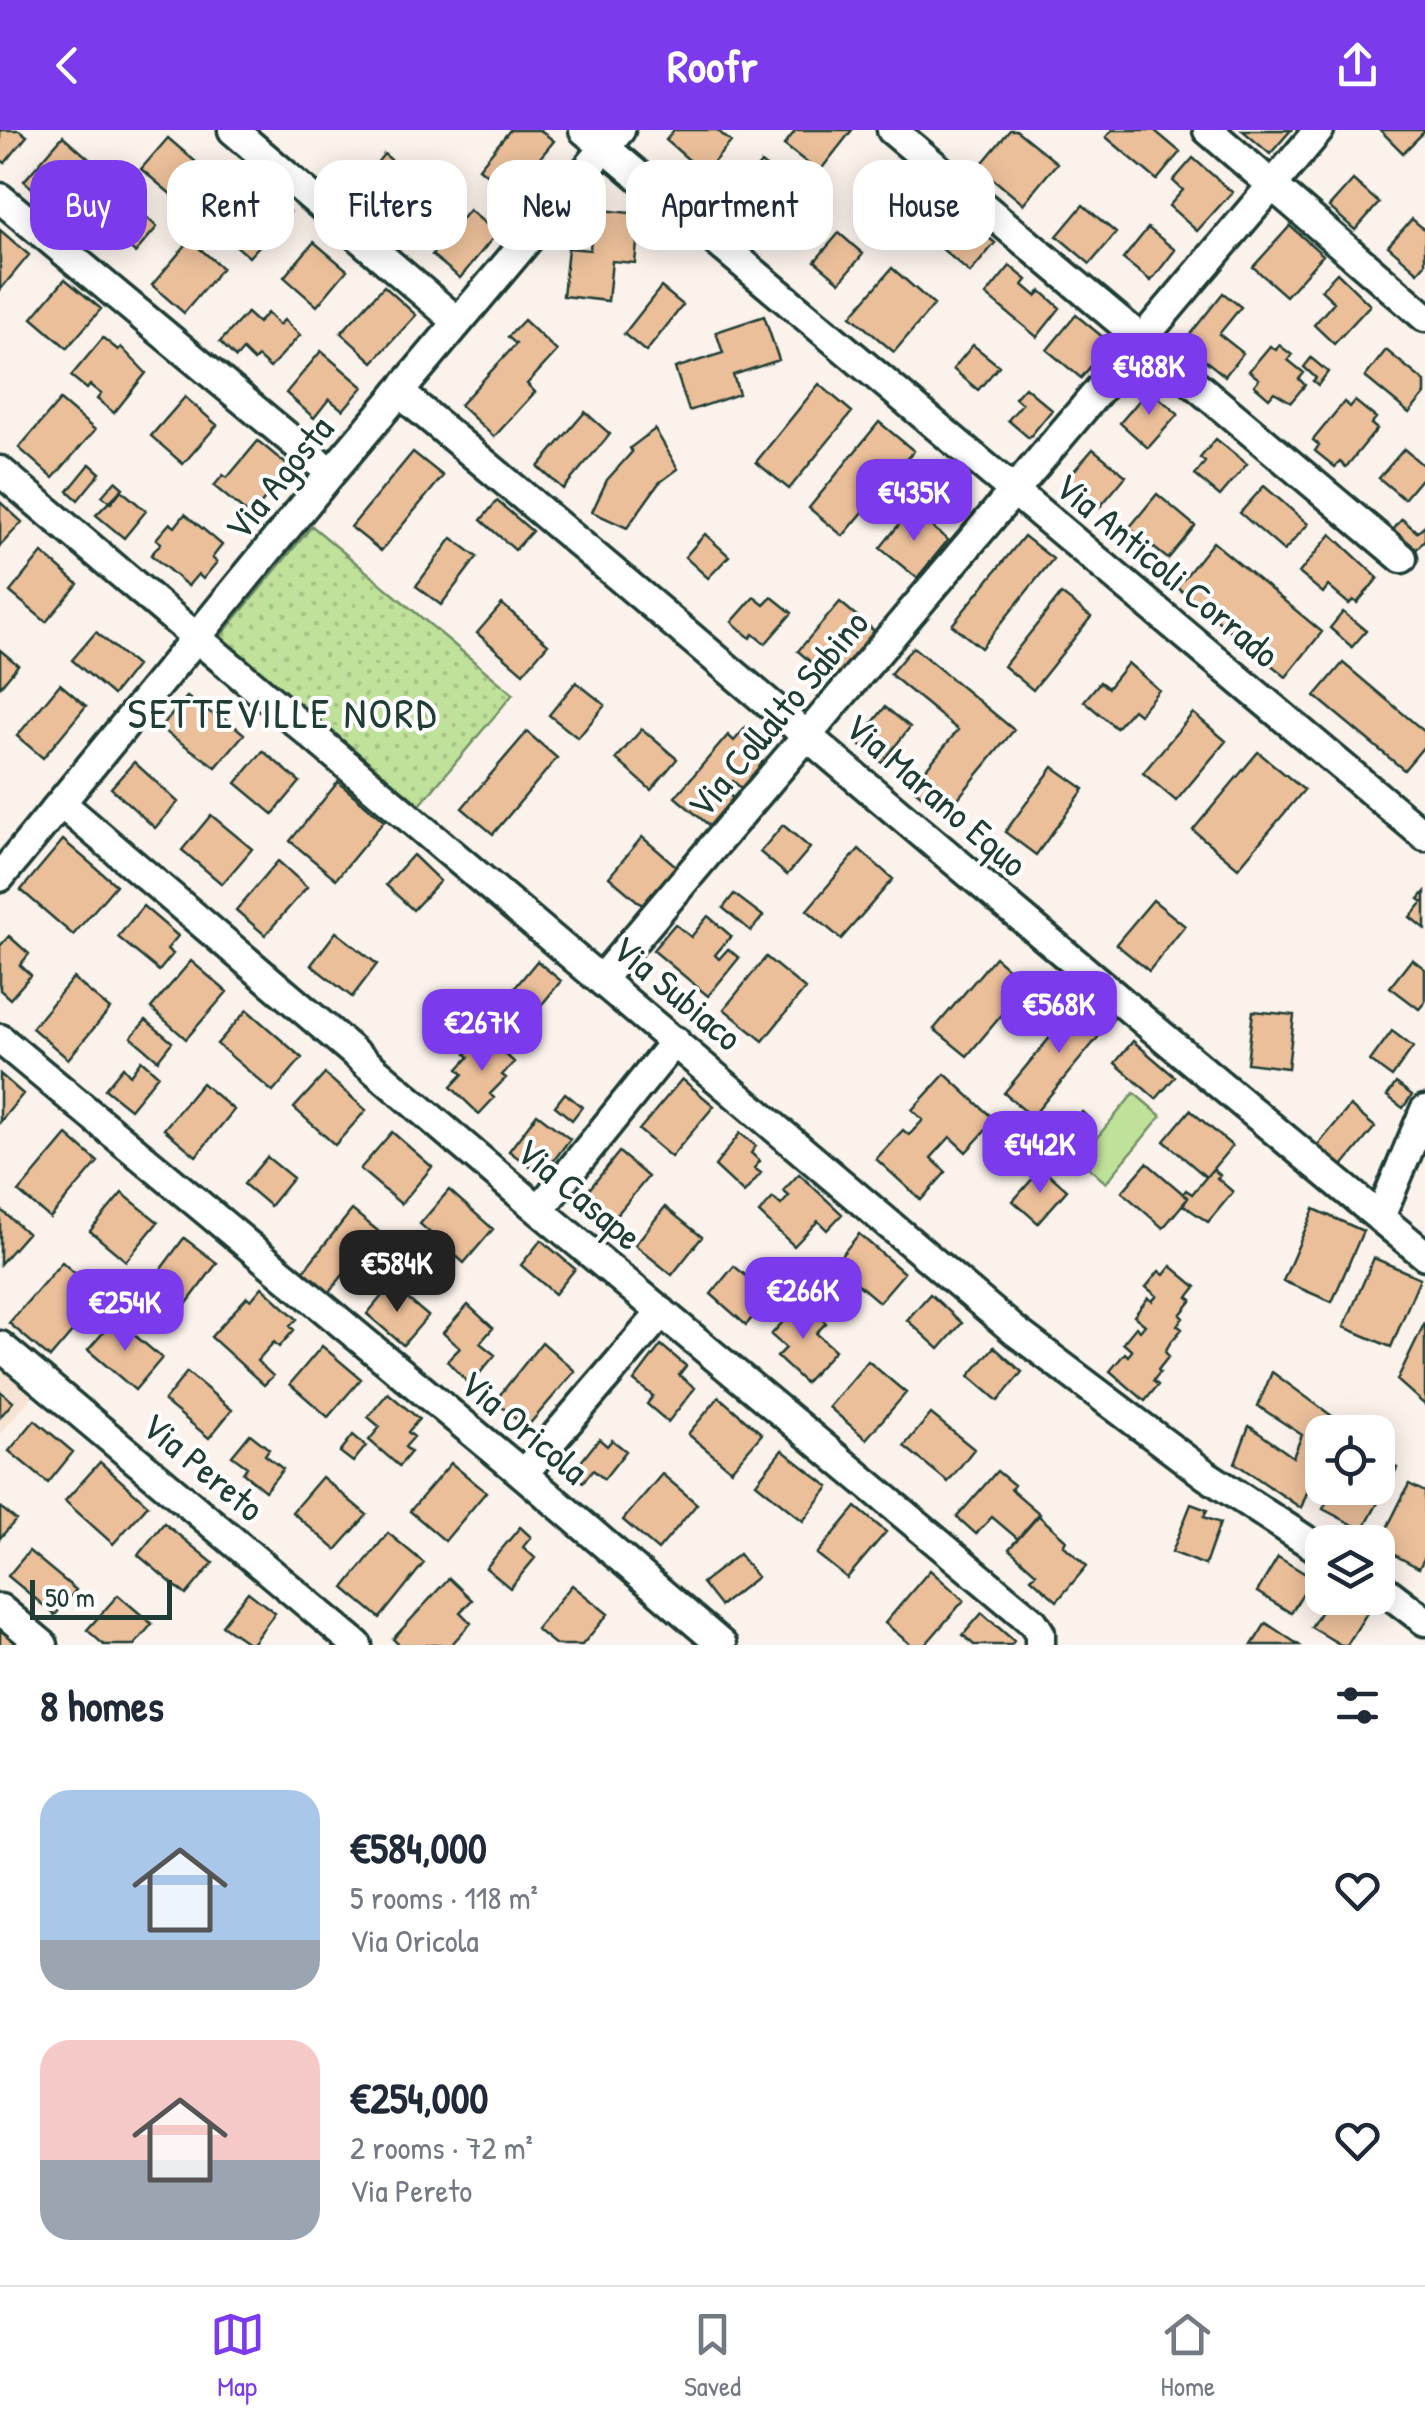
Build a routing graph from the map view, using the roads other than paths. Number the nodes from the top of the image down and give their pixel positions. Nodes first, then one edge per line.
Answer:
1 (233, 130) edge
2 (892, 130) edge
3 (1208, 130) edge
4 (1320, 130) edge
5 (603, 136) edge
6 (1273, 184) junction
7 (0, 198) edge
8 (1425, 316) edge
9 (458, 322) junction
10 (1143, 342) junction
11 (399, 392) junction
12 (0, 471) edge
13 (331, 472) junction
14 (1016, 492) junction
15 (1402, 558) dead end
16 (197, 637) junction
17 (809, 734) junction
18 (62, 804) junction
19 (1425, 836) edge
20 (0, 877) edge
21 (602, 978) junction
22 (0, 1039) edge
23 (675, 1041) junction
24 (1425, 1110) edge
25 (539, 1210) junction
26 (1380, 1217) junction
27 (1425, 1254) edge
28 (662, 1312) junction
29 (0, 1346) edge
30 (523, 1474) junction
31 (1305, 1540) edge
32 (1395, 1598) edge
33 (0, 1609) edge
34 (1425, 1621) edge
35 (43, 1645) edge
36 (357, 1645) edge
37 (722, 1645) edge
38 (1040, 1645) edge

1 - 9 street
2 - 10 street
3 - 6 street
4 - 6 street, Via Collalto Sabino
5 - 9 street, Via Agosta
5 - 14 street, Via Anticoli Corrado
6 - 8 street
6 - 10 street, Via Collalto Sabino
7 - 13 street
9 - 11 street, Via Agosta
10 - 14 street, Via Collalto Sabino
10 - 15 street
11 - 13 street, Via Agosta
11 - 17 street, Via Marano Equo
12 - 16 street, Via Subiaco
13 - 16 street, Via Agosta
14 - 17 street, Via Collalto Sabino
14 - 19 street, Via Anticoli Corrado
16 - 18 street, Via Agosta
16 - 21 street, Via Subiaco
17 - 21 street, Via Collalto Sabino
17 - 26 street, Via Marano Equo
18 - 20 street, Via Agosta
18 - 25 street, Via Casape
21 - 23 street, Via Subiaco
22 - 30 street, Via Oricola
23 - 25 street
23 - 31 street, Via Subiaco
24 - 26 street
25 - 28 street, Via Casape
26 - 27 street, Via Marano Equo
28 - 30 street
28 - 38 street, Via Casape
29 - 36 street, Via Pereto
30 - 37 street, Via Oricola
32 - 34 street
33 - 35 street

